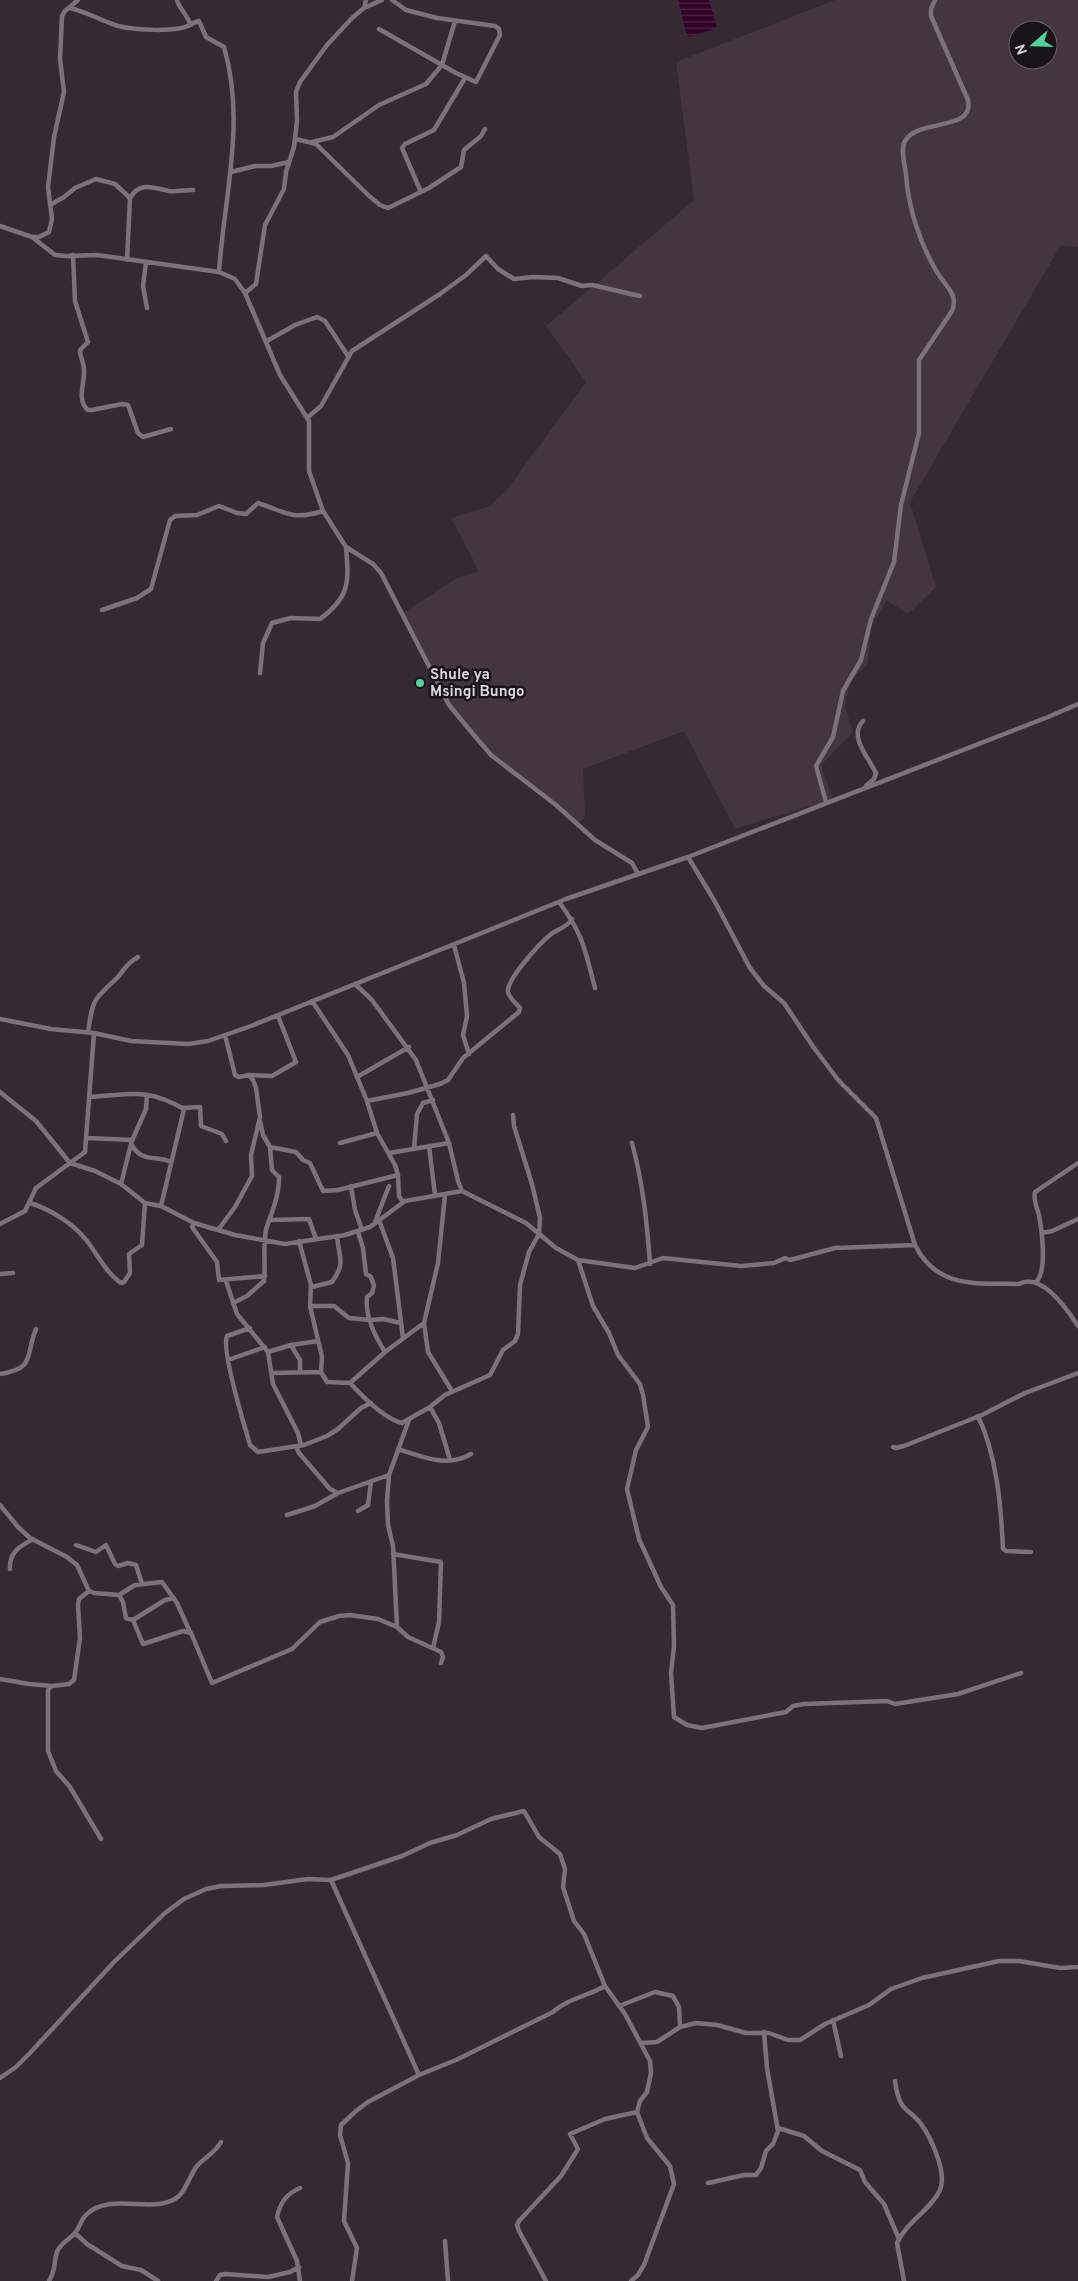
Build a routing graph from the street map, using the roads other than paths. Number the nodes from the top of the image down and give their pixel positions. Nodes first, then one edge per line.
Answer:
1 (78, 0) edge
2 (177, 0) edge
3 (366, 0) edge
4 (382, 0) edge
5 (392, 0) edge
6 (935, 0) edge
7 (70, 8) junction
8 (364, 8) junction
9 (455, 21) junction
10 (192, 24) junction
11 (379, 29) dead end
12 (442, 66) junction
13 (465, 78) junction
14 (484, 129) dead end
15 (296, 139) junction
16 (312, 142) junction
17 (289, 162) junction
18 (231, 172) junction
19 (193, 190) dead end
20 (421, 192) junction
21 (130, 198) junction
22 (50, 205) junction
23 (0, 226) edge
24 (32, 238) junction
25 (73, 255) junction
26 (127, 260) junction
27 (146, 262) junction
28 (219, 272) junction
29 (245, 293) junction
30 (640, 296) dead end
31 (147, 308) dead end
32 (267, 341) junction
33 (348, 356) junction
34 (307, 418) junction
35 (171, 429) dead end
36 (323, 511) junction
37 (346, 547) junction
38 (102, 610) dead end
39 (260, 673) dead end
40 (1078, 704) edge
41 (863, 721) dead end
42 (863, 789) junction
43 (826, 802) junction
44 (688, 857) junction
45 (638, 874) junction
46 (559, 902) junction
47 (572, 919) junction
48 (454, 945) junction
49 (138, 957) dead end
50 (356, 984) junction
51 (595, 988) dead end
52 (312, 1001) junction
53 (278, 1016) junction
54 (0, 1019) edge
55 (88, 1032) junction
56 (94, 1033) junction
57 (225, 1035) junction
58 (409, 1047) junction
59 (469, 1054) junction
60 (249, 1075) junction
61 (357, 1076) junction
62 (428, 1088) junction
63 (0, 1092) edge
64 (147, 1095) junction
65 (89, 1097) junction
66 (433, 1100) junction
67 (367, 1101) junction
68 (182, 1108) junction
69 (513, 1115) dead end
70 (260, 1119) junction
71 (377, 1133) junction
72 (87, 1138) junction
73 (132, 1141) junction
74 (226, 1141) dead end
75 (340, 1143) dead end
76 (449, 1143) junction
77 (632, 1144) dead end
78 (429, 1146) junction
79 (270, 1147) junction
80 (414, 1149) junction
81 (390, 1153) junction
82 (171, 1162) junction
83 (70, 1163) junction
84 (1078, 1163) edge
85 (398, 1175) junction
86 (122, 1184) junction
87 (351, 1186) junction
88 (389, 1186) dead end
89 (462, 1191) junction
90 (435, 1195) junction
91 (445, 1195) junction
92 (403, 1202) junction
93 (30, 1203) junction
94 (145, 1203) junction
95 (161, 1206) junction
96 (1078, 1218) edge
97 (271, 1220) junction
98 (379, 1220) junction
99 (194, 1223) junction
100 (0, 1224) edge
101 (374, 1224) junction
102 (218, 1230) junction
103 (360, 1231) junction
104 (1042, 1233) junction
105 (539, 1234) junction
106 (337, 1236) junction
107 (266, 1239) junction
108 (316, 1239) junction
109 (299, 1241) junction
110 (915, 1245) junction
111 (578, 1260) junction
112 (650, 1264) junction
113 (13, 1273) dead end
114 (0, 1274) edge
115 (265, 1276) junction
116 (226, 1281) junction
117 (1037, 1281) junction
118 (312, 1287) junction
119 (233, 1304) junction
120 (310, 1306) junction
121 (370, 1320) junction
122 (401, 1323) junction
123 (424, 1323) junction
124 (1078, 1326) edge
125 (250, 1328) junction
126 (36, 1329) dead end
127 (403, 1338) junction
128 (318, 1341) junction
129 (291, 1345) junction
130 (267, 1349) junction
131 (385, 1352) junction
132 (228, 1360) junction
133 (300, 1372) junction
134 (321, 1372) junction
135 (272, 1373) junction
136 (1078, 1373) edge
137 (0, 1374) edge
138 (350, 1383) junction
139 (452, 1391) junction
140 (371, 1403) junction
141 (430, 1407) junction
142 (978, 1416) junction
143 (410, 1420) junction
144 (299, 1446) junction
145 (893, 1447) dead end
146 (398, 1449) junction
147 (471, 1454) dead end
148 (450, 1460) junction
149 (389, 1475) junction
150 (371, 1482) junction
151 (338, 1493) junction
152 (0, 1505) edge
153 (358, 1511) dead end
154 (287, 1515) dead end
155 (33, 1539) junction
156 (76, 1545) dead end
157 (1031, 1552) dead end
158 (393, 1554) junction
159 (10, 1569) dead end
160 (142, 1584) junction
161 (89, 1590) junction
162 (119, 1596) junction
163 (174, 1598) junction
164 (132, 1620) junction
165 (397, 1627) junction
166 (191, 1633) junction
167 (432, 1648) junction
168 (441, 1663) dead end
169 (1021, 1673) dead end
170 (0, 1679) edge
171 (52, 1686) junction
172 (101, 1839) dead end
173 (330, 1880) junction
174 (1078, 1968) edge
175 (605, 1986) junction
176 (619, 2006) junction
177 (832, 2020) junction
178 (680, 2027) junction
179 (764, 2032) junction
180 (641, 2043) junction
181 (841, 2056) dead end
182 (419, 2075) junction
183 (0, 2078) edge
184 (894, 2081) dead end
185 (637, 2112) junction
186 (778, 2128) junction
187 (220, 2142) dead end
188 (708, 2183) dead end
189 (300, 2188) dead end
190 (75, 2233) junction
191 (899, 2239) junction
192 (445, 2241) dead end
193 (298, 2266) junction
194 (49, 2281) edge
195 (158, 2281) edge
196 (216, 2281) edge
197 (300, 2281) edge
198 (352, 2281) edge
199 (448, 2281) edge
200 (546, 2281) edge
201 (631, 2281) edge
202 (904, 2281) edge

1 - 7 street
2 - 10 street
3 - 8 street
4 - 8 street
5 - 9 street
6 - 43 street
7 - 10 street
7 - 22 street
8 - 15 street
9 - 12 street
9 - 13 street
10 - 18 street
11 - 12 street
12 - 13 street
12 - 16 street
13 - 20 street
14 - 20 street
15 - 16 street
15 - 17 street
16 - 20 street
17 - 18 street
17 - 29 street
18 - 28 street
19 - 21 street
21 - 22 street
21 - 26 street
22 - 24 street
23 - 24 street
24 - 25 street
25 - 26 street
25 - 35 street
26 - 27 street
27 - 28 street
27 - 31 street
28 - 29 street
29 - 32 street
30 - 33 street
32 - 33 street
32 - 34 street
33 - 34 street
34 - 36 street
36 - 37 street
36 - 38 street
37 - 39 street
37 - 45 street
40 - 42 street
41 - 42 street
42 - 43 street
43 - 44 street
44 - 45 street
44 - 110 street
45 - 46 street
46 - 47 street
46 - 48 street
47 - 51 street
47 - 59 street
48 - 50 street
48 - 59 street
49 - 55 street
50 - 52 street
50 - 58 street
52 - 53 street
52 - 61 street
53 - 57 street
53 - 60 street
54 - 55 street
55 - 56 street
56 - 57 street
56 - 65 street
57 - 60 street
58 - 61 street
58 - 62 street
59 - 62 street
60 - 70 street
61 - 67 street
62 - 66 street
62 - 67 street
63 - 83 street
64 - 65 street
64 - 68 street
64 - 73 street
65 - 72 street
66 - 76 street
66 - 80 street
67 - 71 street
68 - 74 street
68 - 82 street
69 - 105 street
70 - 79 street
70 - 102 street
71 - 75 street
71 - 81 street
72 - 73 street
72 - 83 street
73 - 82 street
73 - 86 street
76 - 78 street
76 - 89 street
77 - 112 street
78 - 80 street
78 - 90 street
79 - 87 street
79 - 97 street
80 - 81 street
81 - 85 street
82 - 95 street
83 - 86 street
83 - 93 street
84 - 104 street
85 - 87 street
85 - 92 street
86 - 94 street
87 - 103 street
88 - 101 street
89 - 91 street
89 - 105 street
90 - 91 street
90 - 92 street
91 - 123 street
92 - 98 street
93 - 94 street
93 - 100 street
94 - 95 street
95 - 99 street
96 - 104 street
97 - 107 street
97 - 108 street
98 - 101 street
98 - 122 street
99 - 102 street
99 - 116 street
101 - 103 street
102 - 107 street
103 - 106 street
103 - 121 street
104 - 117 street
105 - 111 street
105 - 139 street
106 - 108 street
106 - 118 street
107 - 109 street
107 - 115 street
108 - 109 street
109 - 118 street
110 - 112 street
110 - 117 street
111 - 112 street
111 - 169 street
113 - 114 street
115 - 116 street
115 - 119 street
116 - 119 street
117 - 124 street
118 - 120 street
119 - 125 street
120 - 121 street
120 - 128 street
121 - 122 street
121 - 131 street
122 - 127 street
123 - 127 street
123 - 139 street
125 - 130 street
125 - 132 street
126 - 137 street
127 - 131 street
128 - 129 street
128 - 134 street
129 - 130 street
129 - 133 street
130 - 132 street
130 - 135 street
131 - 138 street
132 - 144 street
133 - 134 street
133 - 135 street
134 - 138 street
135 - 144 street
136 - 142 street
138 - 140 street
139 - 141 street
140 - 143 street
140 - 144 street
141 - 143 street
141 - 148 street
142 - 145 street
142 - 157 street
143 - 146 street
144 - 151 street
146 - 148 street
146 - 149 street
147 - 148 street
149 - 150 street
149 - 158 street
150 - 151 street
150 - 153 street
151 - 154 street
152 - 155 street
155 - 159 street
155 - 161 street
156 - 160 street
158 - 165 street
158 - 167 street
160 - 162 street
160 - 163 street
161 - 162 street
161 - 171 street
162 - 164 street
163 - 164 street
163 - 166 street
164 - 166 street
165 - 166 street
165 - 167 street
167 - 168 street
170 - 171 street
171 - 172 street
173 - 175 street
173 - 182 street
173 - 183 street
174 - 177 street
175 - 176 street
175 - 182 street
176 - 178 street
176 - 180 street
177 - 179 street
177 - 181 street
178 - 179 street
178 - 180 street
179 - 186 street
180 - 185 street
182 - 198 street
184 - 191 street
185 - 200 street
185 - 201 street
186 - 188 street
186 - 191 street
187 - 190 street
189 - 193 street
190 - 194 street
190 - 195 street
191 - 202 street
192 - 199 street
193 - 196 street
193 - 197 street

